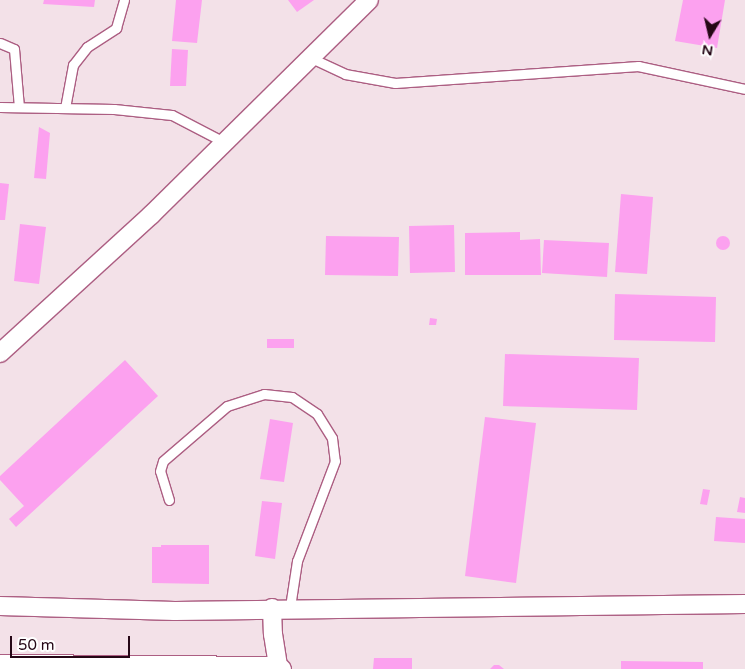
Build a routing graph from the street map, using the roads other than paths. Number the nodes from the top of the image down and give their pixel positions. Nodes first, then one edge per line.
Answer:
1 (124, 0) edge
2 (367, 0) edge
3 (0, 43) edge
4 (309, 58) junction
5 (745, 89) edge
6 (0, 107) edge
7 (19, 107) junction
8 (65, 108) junction
9 (224, 142) junction
10 (0, 352) edge
11 (169, 500) dead end
12 (745, 604) edge
13 (0, 606) edge
14 (290, 607) junction
15 (272, 608) junction
16 (0, 664) edge
17 (280, 667) edge

1 - 8 lane
2 - 4 street
3 - 7 lane
4 - 5 lane
4 - 9 street
6 - 7 lane
7 - 8 lane
8 - 9 lane
9 - 10 street
11 - 14 lane
12 - 14 street
13 - 15 street
14 - 15 street
15 - 17 street
16 - 17 street

